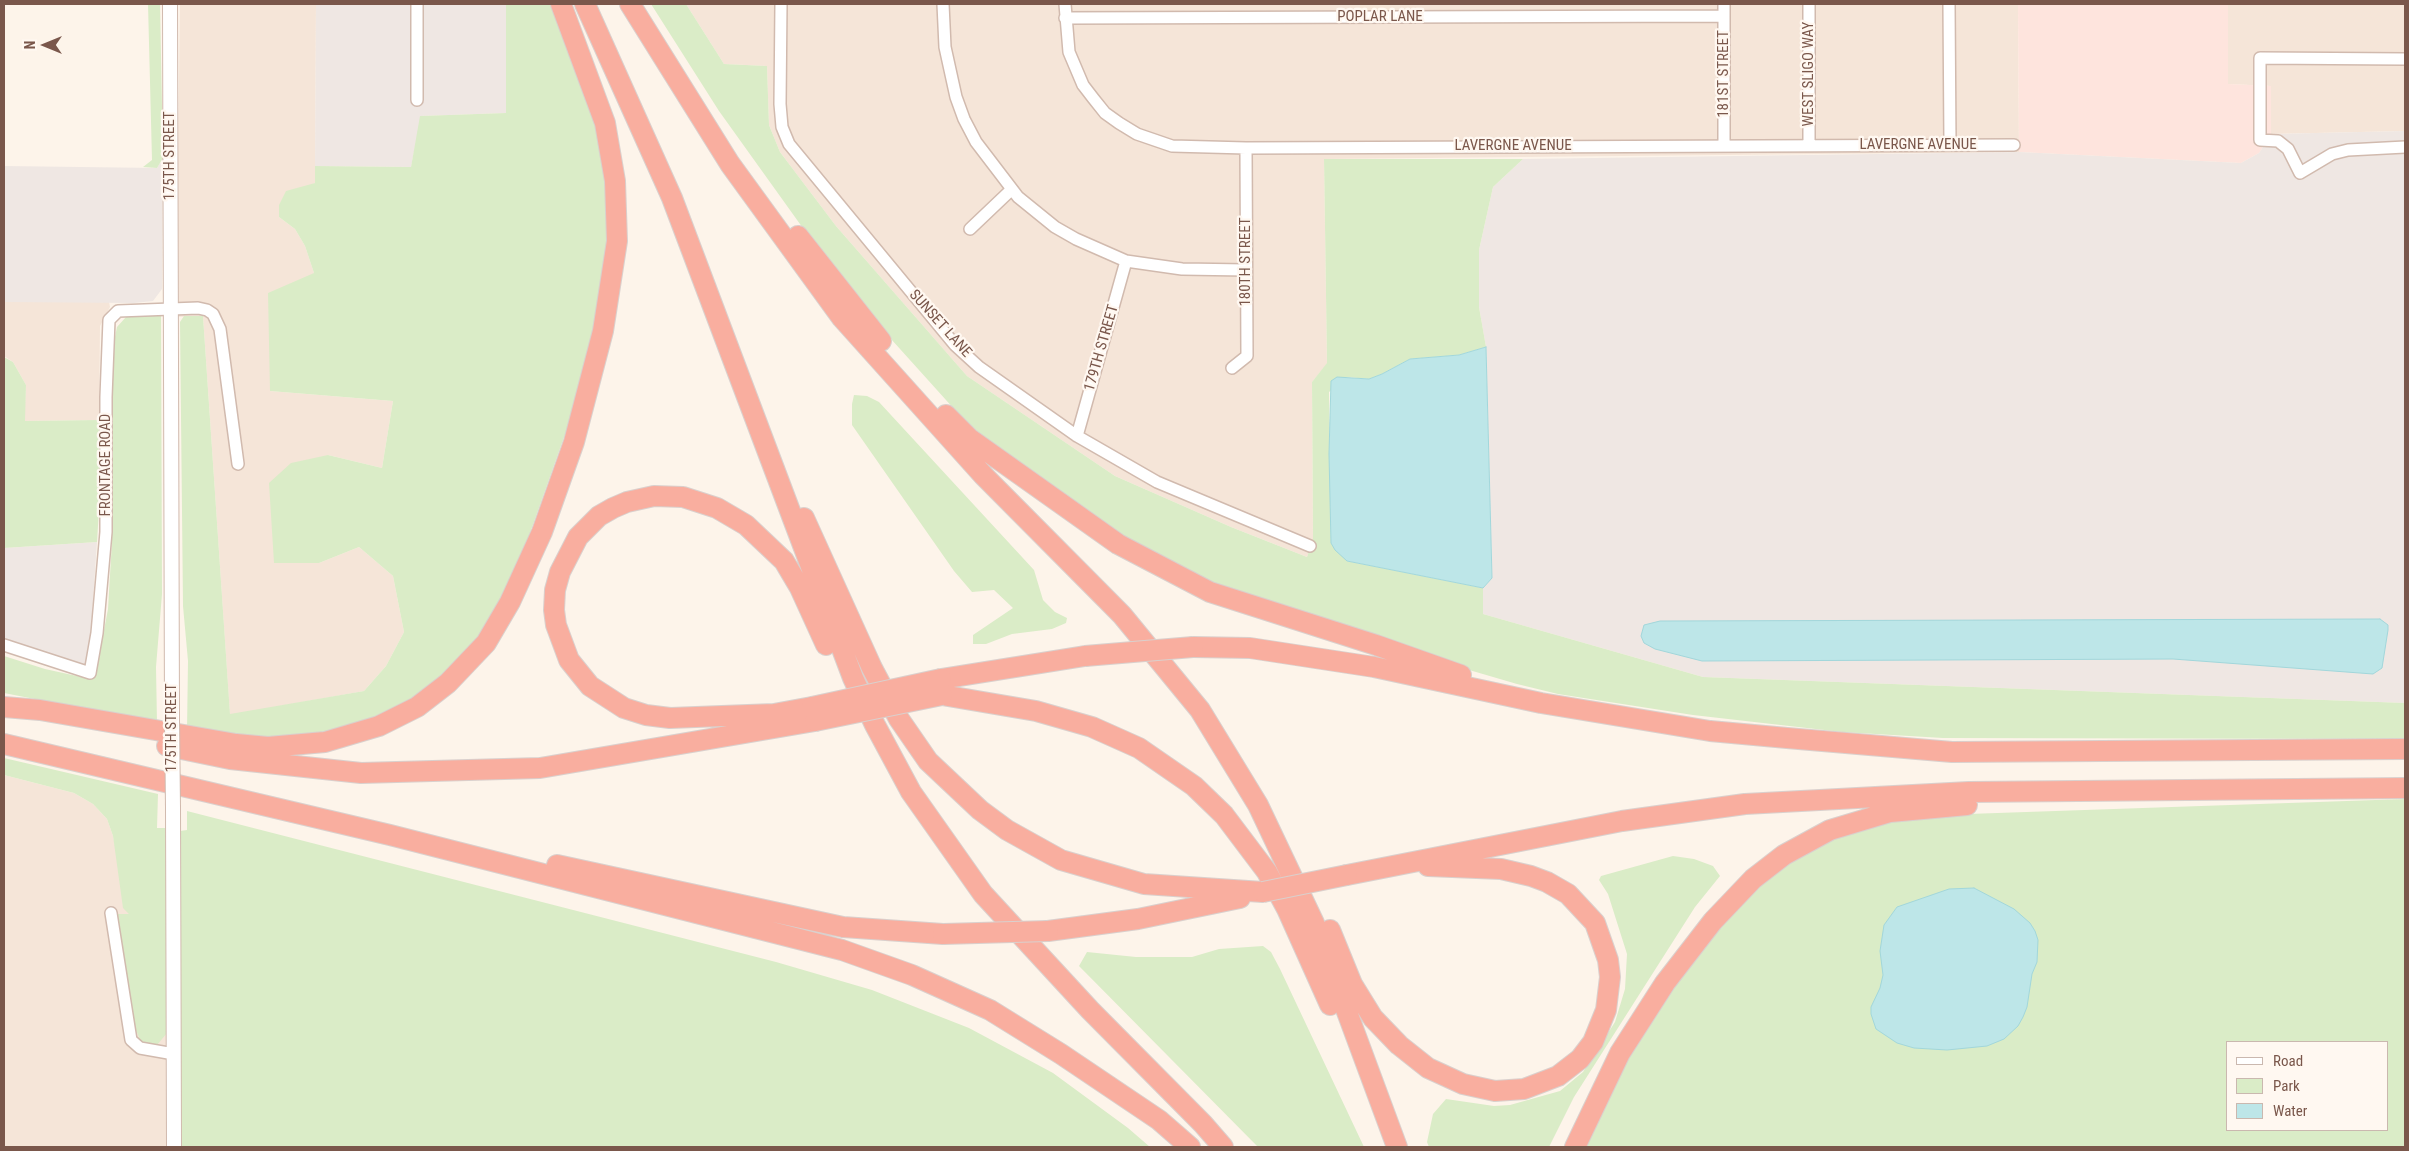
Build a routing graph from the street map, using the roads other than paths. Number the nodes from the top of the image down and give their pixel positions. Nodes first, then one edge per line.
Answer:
1 (170, 4) edge
2 (417, 4) edge
3 (561, 4) edge
4 (584, 4) edge
5 (630, 4) edge
6 (781, 4) edge
7 (943, 4) edge
8 (1065, 4) edge
9 (1724, 4) edge
10 (1809, 4) edge
11 (1950, 4) edge
12 (1724, 16) junction
13 (1065, 18) junction
14 (653, 43) junction
15 (2405, 59) edge
16 (417, 100) dead end
17 (1724, 145) junction
18 (1809, 145) junction
19 (1950, 145) junction
20 (2014, 145) dead end
21 (2405, 147) edge
22 (1246, 148) junction
23 (1011, 190) junction
24 (970, 230) dead end
25 (1126, 261) junction
26 (1246, 270) junction
27 (170, 309) junction
28 (1232, 368) dead end
29 (1077, 436) junction
30 (238, 464) dead end
31 (772, 468) junction
32 (1310, 546) dead end
33 (4, 645) edge
34 (941, 687) junction
35 (1541, 703) junction
36 (4, 707) edge
37 (4, 711) edge
38 (774, 714) junction
39 (814, 714) junction
40 (4, 744) edge
41 (2405, 749) edge
42 (449, 771) junction
43 (2405, 788) edge
44 (2140, 791) junction
45 (911, 792) junction
46 (1258, 805) junction
47 (390, 835) junction
48 (1398, 864) junction
49 (1217, 896) junction
50 (111, 913) dead end
51 (174, 1054) junction
52 (1379, 1100) junction
53 (174, 1147) edge
54 (1190, 1147) edge
55 (1223, 1147) edge
56 (1397, 1147) edge
57 (1575, 1147) edge

1 - 27 street, 175TH STREET
2 - 16 street
3 - 36 highway
4 - 31 highway
5 - 14 highway
6 - 29 street, SUNSET LANE
7 - 23 street
8 - 13 street
9 - 12 street, 181ST STREET
10 - 18 street, WEST SLIGO WAY
11 - 19 street
12 - 13 street, POPLAR LANE
12 - 17 street, 181ST STREET
13 - 22 street, LAVERGNE AVENUE
14 - 35 highway
14 - 46 highway
15 - 21 street
17 - 18 street, LAVERGNE AVENUE
17 - 22 street, LAVERGNE AVENUE
18 - 19 street, LAVERGNE AVENUE
19 - 20 street, LAVERGNE AVENUE
22 - 26 street, 180TH STREET
23 - 24 street
23 - 25 street
25 - 26 street
25 - 29 street, 179TH STREET
26 - 28 street, 180TH STREET
27 - 30 street
27 - 33 street, FRONTAGE ROAD
27 - 51 street, 175TH STREET, bridge
29 - 32 street, SUNSET LANE
31 - 45 highway
31 - 49 highway
34 - 35 highway, bridge
34 - 39 highway, bridge
34 - 52 highway
35 - 41 highway
37 - 42 highway
38 - 39 highway
38 - 42 highway
38 - 45 highway
39 - 42 highway
40 - 47 highway
43 - 44 highway
44 - 48 highway
44 - 57 highway
45 - 55 highway
46 - 48 highway
46 - 52 highway
47 - 49 highway, bridge
47 - 54 highway
48 - 49 highway, bridge
50 - 51 street
51 - 53 street, 175TH STREET
52 - 56 highway

